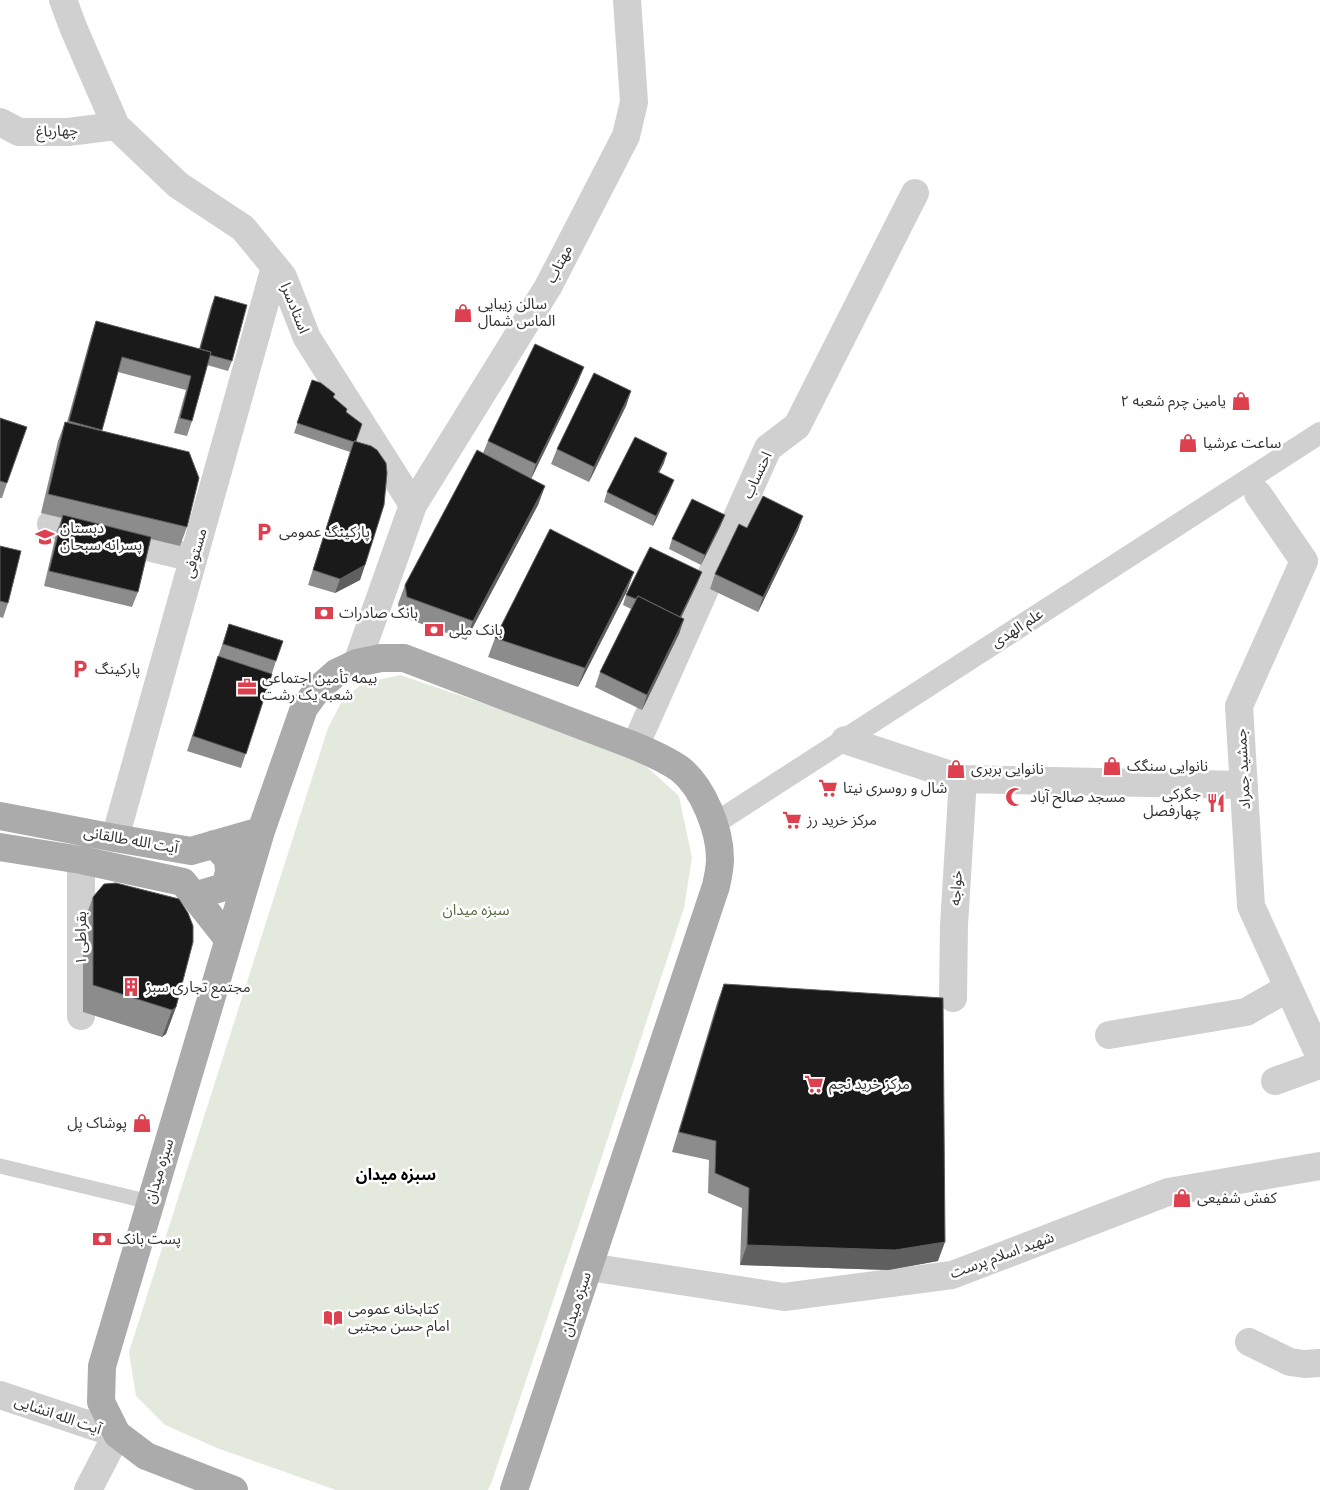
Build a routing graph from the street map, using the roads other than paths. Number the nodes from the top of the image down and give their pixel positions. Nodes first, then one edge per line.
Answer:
1 (63, 0) edge
2 (627, 0) edge
3 (0, 122) edge
4 (116, 126) junction
5 (915, 193) dead end
6 (275, 267) junction
7 (1320, 433) edge
8 (1258, 494) dead end
9 (413, 504) junction
10 (51, 524) dead end
11 (193, 558) junction
12 (358, 663) junction
13 (845, 740) junction
14 (635, 746) junction
15 (963, 779) junction
16 (1244, 785) junction
17 (0, 816) edge
18 (714, 824) junction
19 (261, 831) junction
20 (115, 838) junction
21 (214, 844) junction
22 (0, 847) edge
23 (80, 860) junction
24 (194, 896) junction
25 (228, 939) junction
26 (1288, 988) junction
27 (953, 998) dead end
28 (80, 1016) dead end
29 (1109, 1035) dead end
30 (1320, 1057) edge
31 (1320, 1065) edge
32 (1275, 1081) dead end
33 (0, 1166) edge
34 (1320, 1166) edge
35 (150, 1202) junction
36 (588, 1267) junction
37 (1249, 1342) dead end
38 (1320, 1363) edge
39 (0, 1395) edge
40 (117, 1434) junction
41 (221, 1488) edge
42 (88, 1490) edge
43 (514, 1490) edge

1 - 4 street, استادسرا
2 - 9 street, مهتاب
3 - 4 street, چهارباغ
4 - 6 street, استادسرا
5 - 14 street, احتساب
6 - 9 street, استادسرا
6 - 11 street, مستوفی
7 - 13 street, علم الهدی
8 - 16 street, جمشید جمراد
9 - 12 street
10 - 11 street
11 - 20 street, مستوفی
12 - 14 main road, سبزه میدان
12 - 19 main road, سبزه میدان
13 - 15 street
13 - 18 street, علم الهدی
14 - 18 main road, سبزه میدان
15 - 16 street
15 - 27 street, خواجه
16 - 26 street, جمشید جمراد
17 - 20 main road, آیت الله طالقانی
18 - 36 main road, سبزه میدان
19 - 21 main road, آیت الله طالقانی
19 - 25 main road, سبزه میدان
20 - 21 main road, آیت الله طالقانی
21 - 24 main road
22 - 23 main road, آیت الله طالقانی
23 - 24 main road, آیت الله طالقانی
23 - 28 street, بقراطی ۱
24 - 25 main road, آیت الله طالقانی
25 - 35 main road, سبزه میدان
26 - 29 street
26 - 30 street, جمشید جمراد
31 - 32 street
33 - 35 lane
34 - 36 street, شهید اسلام پرست
35 - 40 main road, سبزه میدان
36 - 43 main road, سبزه میدان
37 - 38 street
39 - 40 street, آیت الله انشایی
40 - 41 main road, سبزه میدان
40 - 42 street

